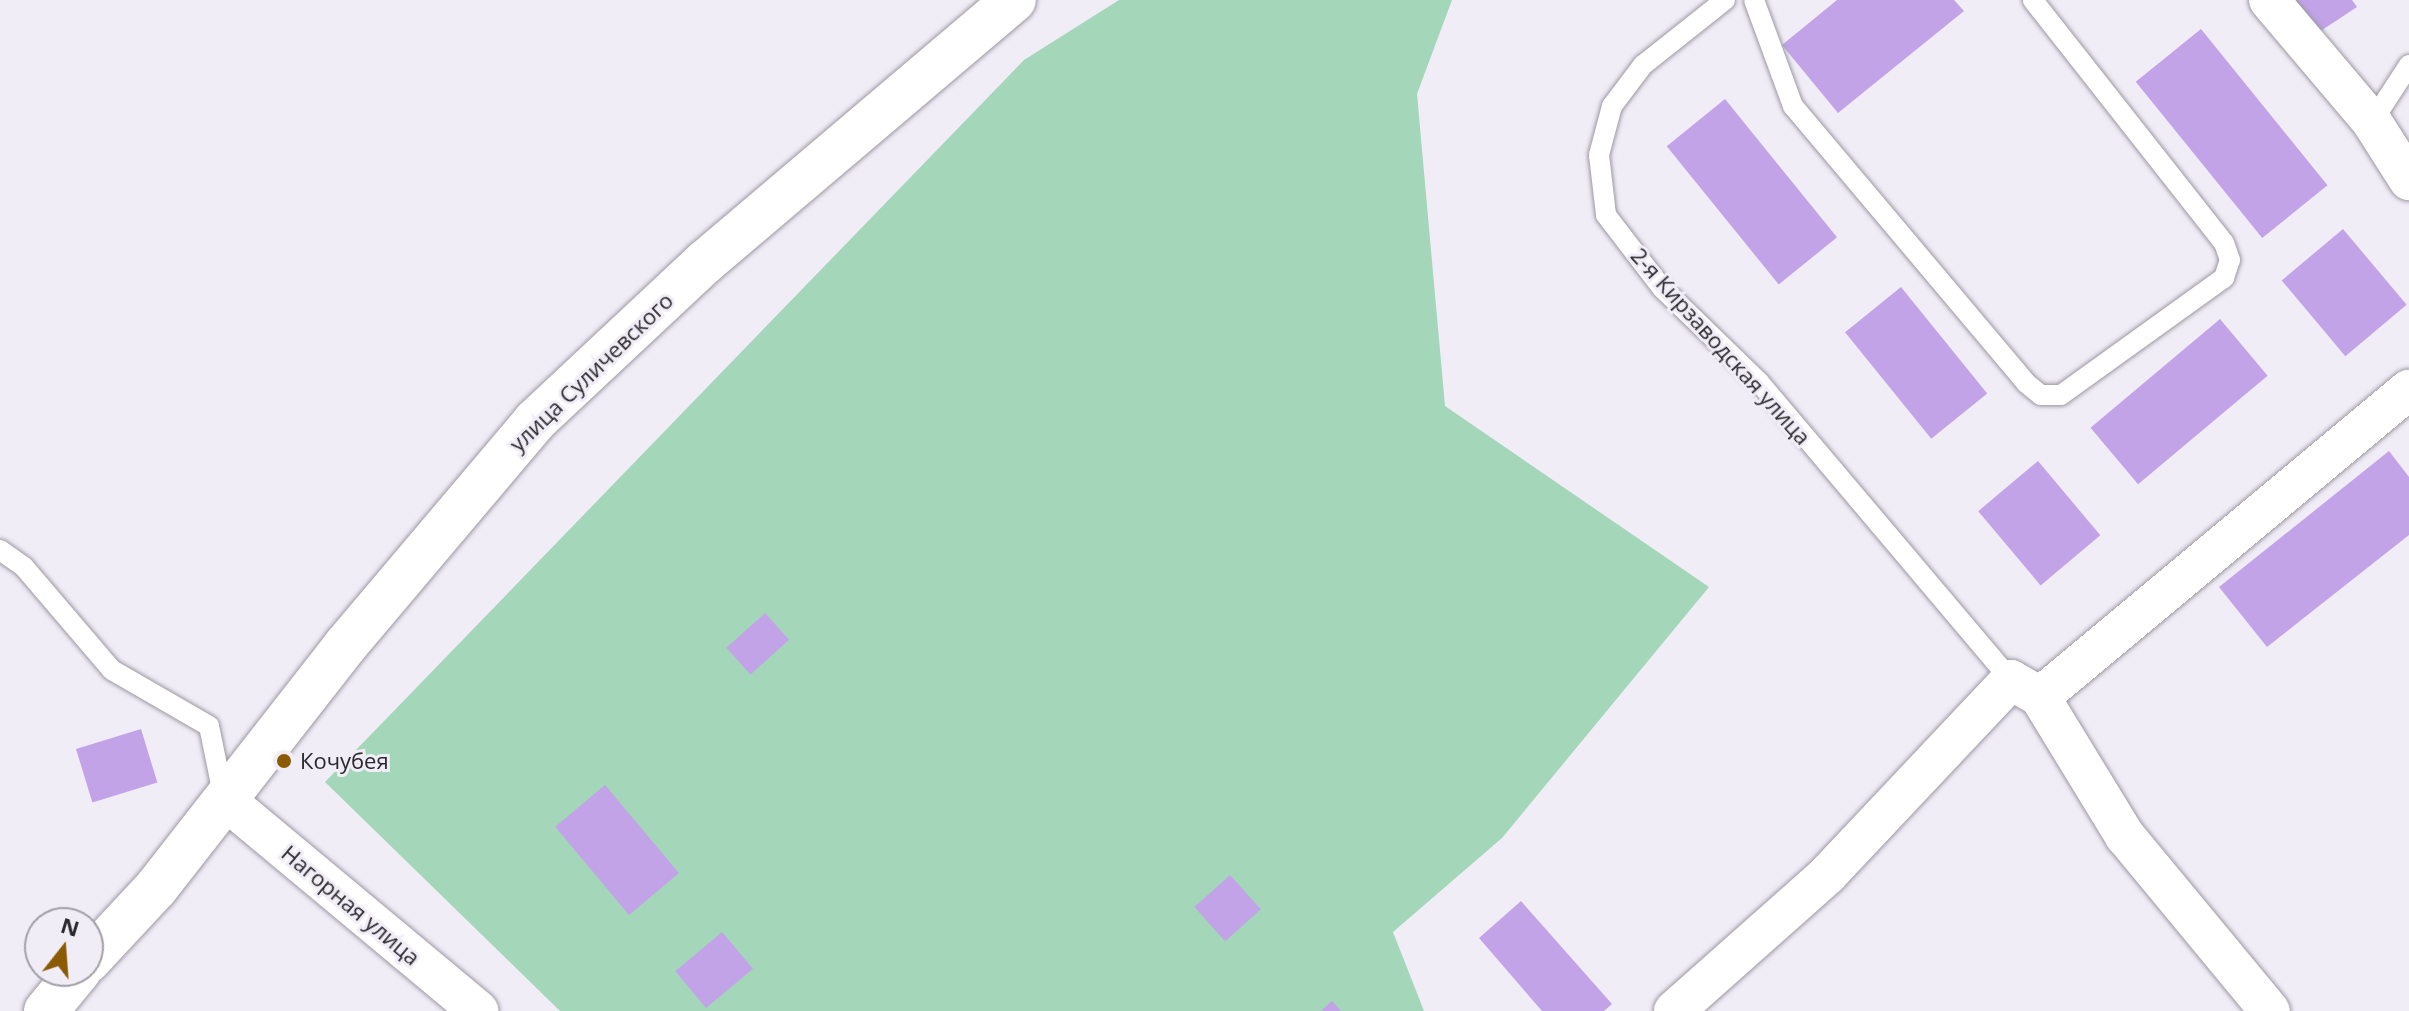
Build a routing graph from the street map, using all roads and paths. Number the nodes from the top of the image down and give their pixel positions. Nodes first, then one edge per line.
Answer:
1 (1014, 0) edge
2 (1725, 0) edge
3 (1754, 0) edge
4 (2033, 0) edge
5 (2269, 0) edge
6 (2409, 65) edge
7 (2372, 122) junction
8 (2409, 180) edge
9 (2409, 390) edge
10 (0, 550) edge
11 (2025, 688) junction
12 (224, 799) junction
13 (104, 944) edge
14 (66, 987) edge
15 (46, 1011) edge
16 (478, 1011) edge
17 (1674, 1011) edge
18 (2270, 1011) edge

1 - 12 street, улица Суличевского
2 - 11 lane, 2-я Кирзаводская улица
3 - 4 lane
5 - 7 street
6 - 7 lane
7 - 8 street
9 - 11 street
10 - 12 lane
11 - 17 street
11 - 18 street
12 - 13 street, улица Суличевского
12 - 16 street, Нагорная улица
14 - 15 street

